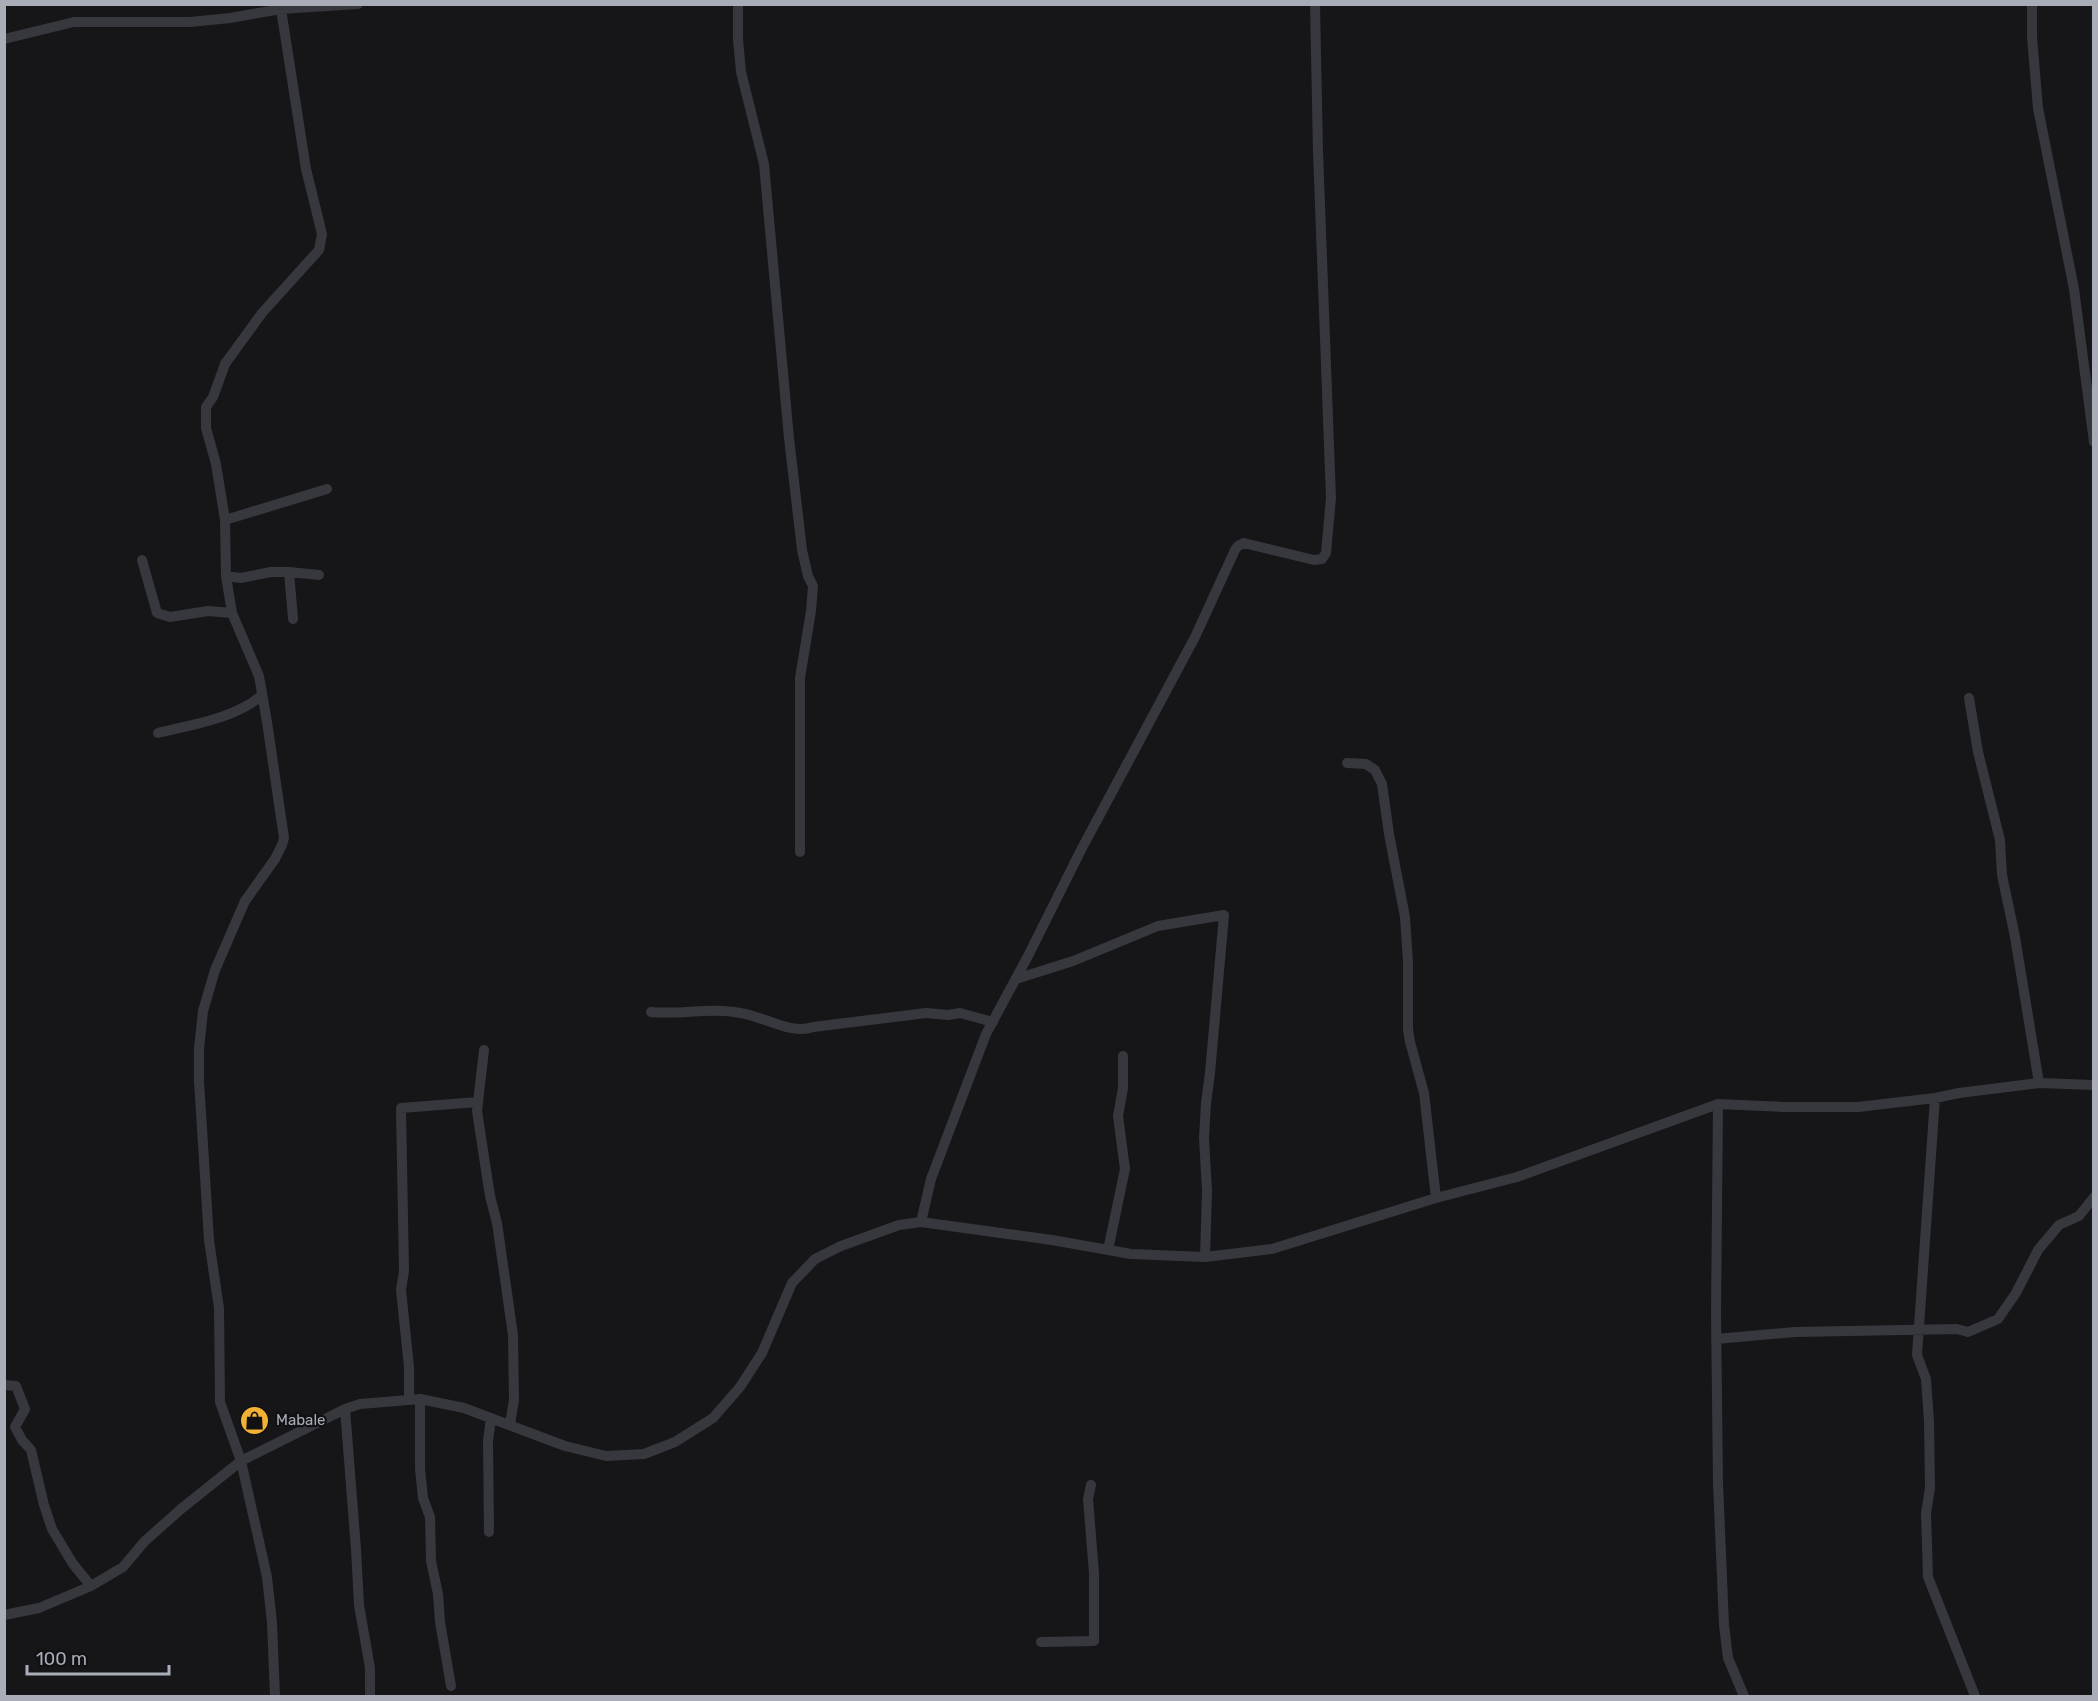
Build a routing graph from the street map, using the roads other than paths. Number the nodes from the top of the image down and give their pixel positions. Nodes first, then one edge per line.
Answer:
1 (358, 4) edge
2 (738, 4) edge
3 (1315, 4) edge
4 (2032, 4) edge
5 (282, 9) junction
6 (4, 39) edge
7 (2094, 442) edge
8 (327, 489) dead end
9 (225, 520) junction
10 (142, 560) dead end
11 (289, 572) junction
12 (319, 575) dead end
13 (226, 576) junction
14 (232, 613) junction
15 (293, 619) dead end
16 (262, 695) junction
17 (1970, 698) dead end
18 (159, 733) dead end
19 (1347, 763) dead end
20 (800, 852) dead end
21 (1016, 979) junction
22 (651, 1012) dead end
23 (993, 1022) junction
24 (484, 1050) dead end
25 (1123, 1056) dead end
26 (2039, 1083) junction
27 (2094, 1085) edge
28 (1935, 1098) junction
29 (478, 1102) junction
30 (1718, 1104) junction
31 (2094, 1197) edge
32 (1436, 1198) junction
33 (921, 1222) junction
34 (1108, 1250) junction
35 (1205, 1257) junction
36 (1918, 1330) junction
37 (1716, 1339) junction
38 (4, 1385) edge
39 (414, 1399) junction
40 (345, 1409) junction
41 (491, 1418) junction
42 (510, 1424) junction
43 (241, 1461) junction
44 (1091, 1485) dead end
45 (489, 1532) dead end
46 (91, 1586) junction
47 (4, 1615) edge
48 (1041, 1642) dead end
49 (451, 1686) dead end
50 (275, 1696) edge
51 (370, 1696) edge
52 (1744, 1696) edge
53 (1975, 1696) edge

1 - 5 street
2 - 20 street
3 - 21 street
4 - 7 street
5 - 6 street
5 - 9 street
8 - 9 street
9 - 13 street
10 - 14 street
11 - 12 street
11 - 13 street
11 - 15 street
13 - 14 street
14 - 16 street
16 - 18 street
16 - 43 street
17 - 26 street
19 - 32 street
21 - 23 street
21 - 35 street
22 - 23 street
23 - 33 street
24 - 29 street
25 - 34 street
26 - 27 street
26 - 28 street
28 - 30 street
28 - 36 street
29 - 39 street
29 - 42 street
30 - 32 street
30 - 37 street
31 - 36 street
32 - 35 street
33 - 34 street
33 - 42 street
34 - 35 street
36 - 37 street
36 - 53 street
37 - 52 street
38 - 46 street
39 - 40 street
39 - 41 street
39 - 49 street
40 - 43 street
40 - 51 street
41 - 42 street
41 - 45 street
43 - 46 street
43 - 50 street
44 - 48 street
46 - 47 street

